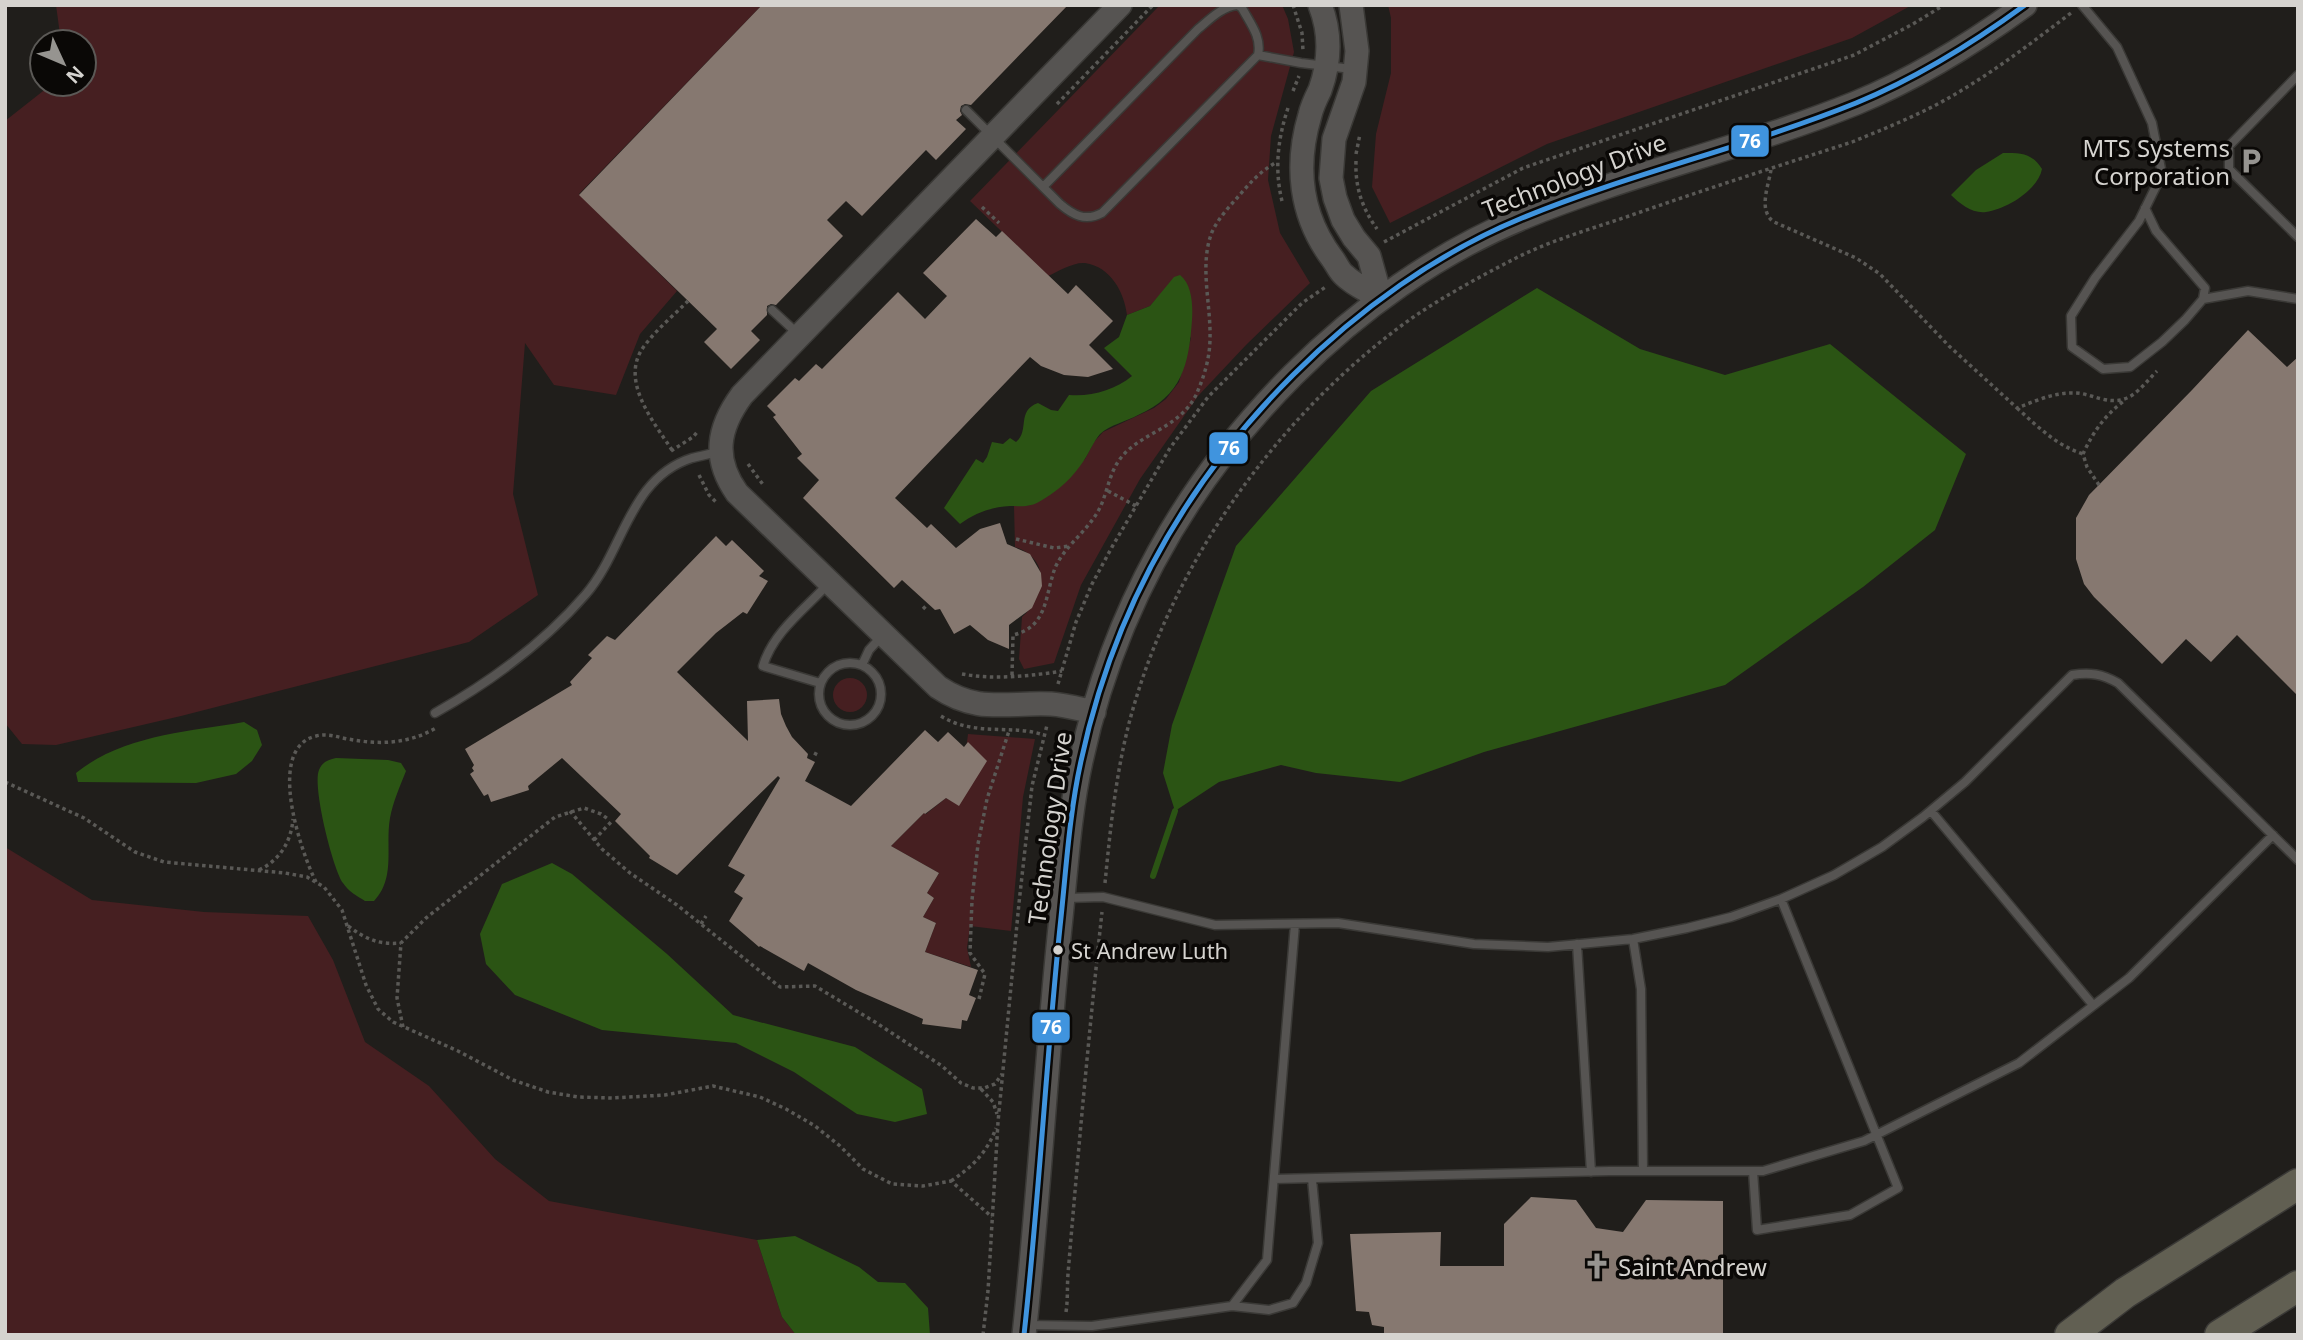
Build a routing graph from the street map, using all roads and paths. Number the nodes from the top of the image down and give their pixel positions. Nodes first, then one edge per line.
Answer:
1 (1153, 5) edge
2 (1237, 5) edge
3 (1320, 5) edge
4 (1351, 5) edge
5 (1944, 5) edge
6 (2025, 5) edge
7 (2082, 5) edge
8 (1116, 7) edge
9 (2071, 13) dead end
10 (1258, 55) junction
11 (1326, 66) junction
12 (1355, 70) junction
13 (2298, 75) edge
14 (966, 110) dead end
15 (1048, 113) dead end
16 (1361, 132) dead end
17 (993, 136) junction
18 (1277, 162) dead end
19 (1771, 168) junction
20 (1043, 187) junction
21 (982, 206) dead end
22 (2145, 208) junction
23 (999, 223) dead end
24 (1377, 229) dead end
25 (2298, 237) edge
26 (1382, 245) dead end
27 (1381, 299) junction
28 (2203, 299) junction
29 (2298, 299) edge
30 (688, 301) dead end
31 (772, 310) dead end
32 (799, 336) junction
33 (2157, 371) dead end
34 (2126, 399) junction
35 (1189, 406) junction
36 (2017, 408) junction
37 (1196, 412) dead end
38 (698, 431) dead end
39 (721, 452) junction
40 (2083, 454) junction
41 (747, 464) dead end
42 (2099, 485) dead end
43 (768, 490) dead end
44 (1108, 491) junction
45 (1136, 506) dead end
46 (1016, 539) dead end
47 (1071, 545) junction
48 (830, 582) junction
49 (928, 604) dead end
50 (923, 609) dead end
51 (884, 635) junction
52 (862, 665) junction
53 (954, 670) dead end
54 (1062, 671) dead end
55 (1012, 675) junction
56 (820, 683) junction
57 (1094, 712) junction
58 (435, 713) joint
59 (1009, 731) dead end
60 (814, 753) dead end
61 (820, 756) dead end
62 (5, 782) edge
63 (570, 811) junction
64 (1931, 811) junction
65 (294, 813) junction
66 (2273, 835) junction
67 (594, 840) junction
68 (2298, 860) edge
69 (257, 871) junction
70 (316, 883) junction
71 (1103, 897) junction
72 (1063, 898) junction
73 (1781, 899) junction
74 (706, 916) dead end
75 (701, 924) junction
76 (1295, 924) junction
77 (346, 925) junction
78 (1633, 939) junction
79 (401, 943) junction
80 (1577, 944) junction
81 (979, 999) dead end
82 (2093, 1005) junction
83 (403, 1027) junction
84 (1003, 1072) dead end
85 (980, 1088) junction
86 (1876, 1135) junction
87 (1643, 1171) junction
88 (1753, 1171) junction
89 (1591, 1172) junction
90 (1312, 1178) junction
91 (1274, 1179) junction
92 (951, 1181) junction
93 (2298, 1184) edge
94 (992, 1217) dead end
95 (2298, 1286) edge
96 (1232, 1306) junction
97 (1065, 1326) junction
98 (1025, 1330) edge
99 (2070, 1335) edge
100 (2220, 1335) edge

1 - 15 path
2 - 10 lane
2 - 20 lane
3 - 11 street
4 - 12 street
5 - 26 path
6 - 27 street, Technology Drive
7 - 22 lane
8 - 17 street
9 - 19 path
10 - 11 lane
10 - 20 lane
11 - 12 lane
11 - 27 street
12 - 27 street
13 - 25 lane
14 - 17 lane
16 - 24 path
17 - 20 lane
17 - 32 street
18 - 35 path
19 - 36 path
19 - 71 path
21 - 23 path
22 - 28 lane
22 - 28 lane
27 - 57 street, Technology Drive
28 - 29 lane
30 - 38 path
31 - 32 lane
32 - 39 street
33 - 34 path
34 - 36 path
34 - 40 path
35 - 37 path
35 - 44 path
36 - 40 path
39 - 48 street
39 - 58 lane
40 - 42 path
41 - 43 path
44 - 45 path
44 - 47 path
46 - 47 path
47 - 55 path
48 - 51 street
48 - 56 lane
49 - 50 path
51 - 52 lane
51 - 57 street
52 - 56 lane
52 - 56 lane
53 - 55 path
54 - 55 path
57 - 72 street, Technology Drive
58 - 65 path
59 - 81 path
60 - 61 path
62 - 69 path
63 - 67 path
63 - 67 path
63 - 79 path
64 - 66 lane
64 - 73 lane
64 - 82 lane
65 - 69 path
65 - 70 path
66 - 68 lane
66 - 82 lane
67 - 75 path
69 - 70 path
70 - 77 path
71 - 72 lane
71 - 76 lane
71 - 97 path
72 - 98 street, Technology Drive
73 - 78 lane
73 - 86 lane
74 - 75 path
75 - 85 path
76 - 80 lane
76 - 91 lane
77 - 79 path
77 - 83 path
78 - 80 lane
78 - 87 lane
79 - 83 path
80 - 89 lane
82 - 86 lane
83 - 92 path
84 - 85 path
85 - 92 path
86 - 88 lane
86 - 88 lane
87 - 88 lane
87 - 89 lane
89 - 90 lane
90 - 91 lane
90 - 96 lane
91 - 96 lane
92 - 94 path
93 - 99 highway
95 - 100 highway
96 - 97 lane
97 - 98 lane

